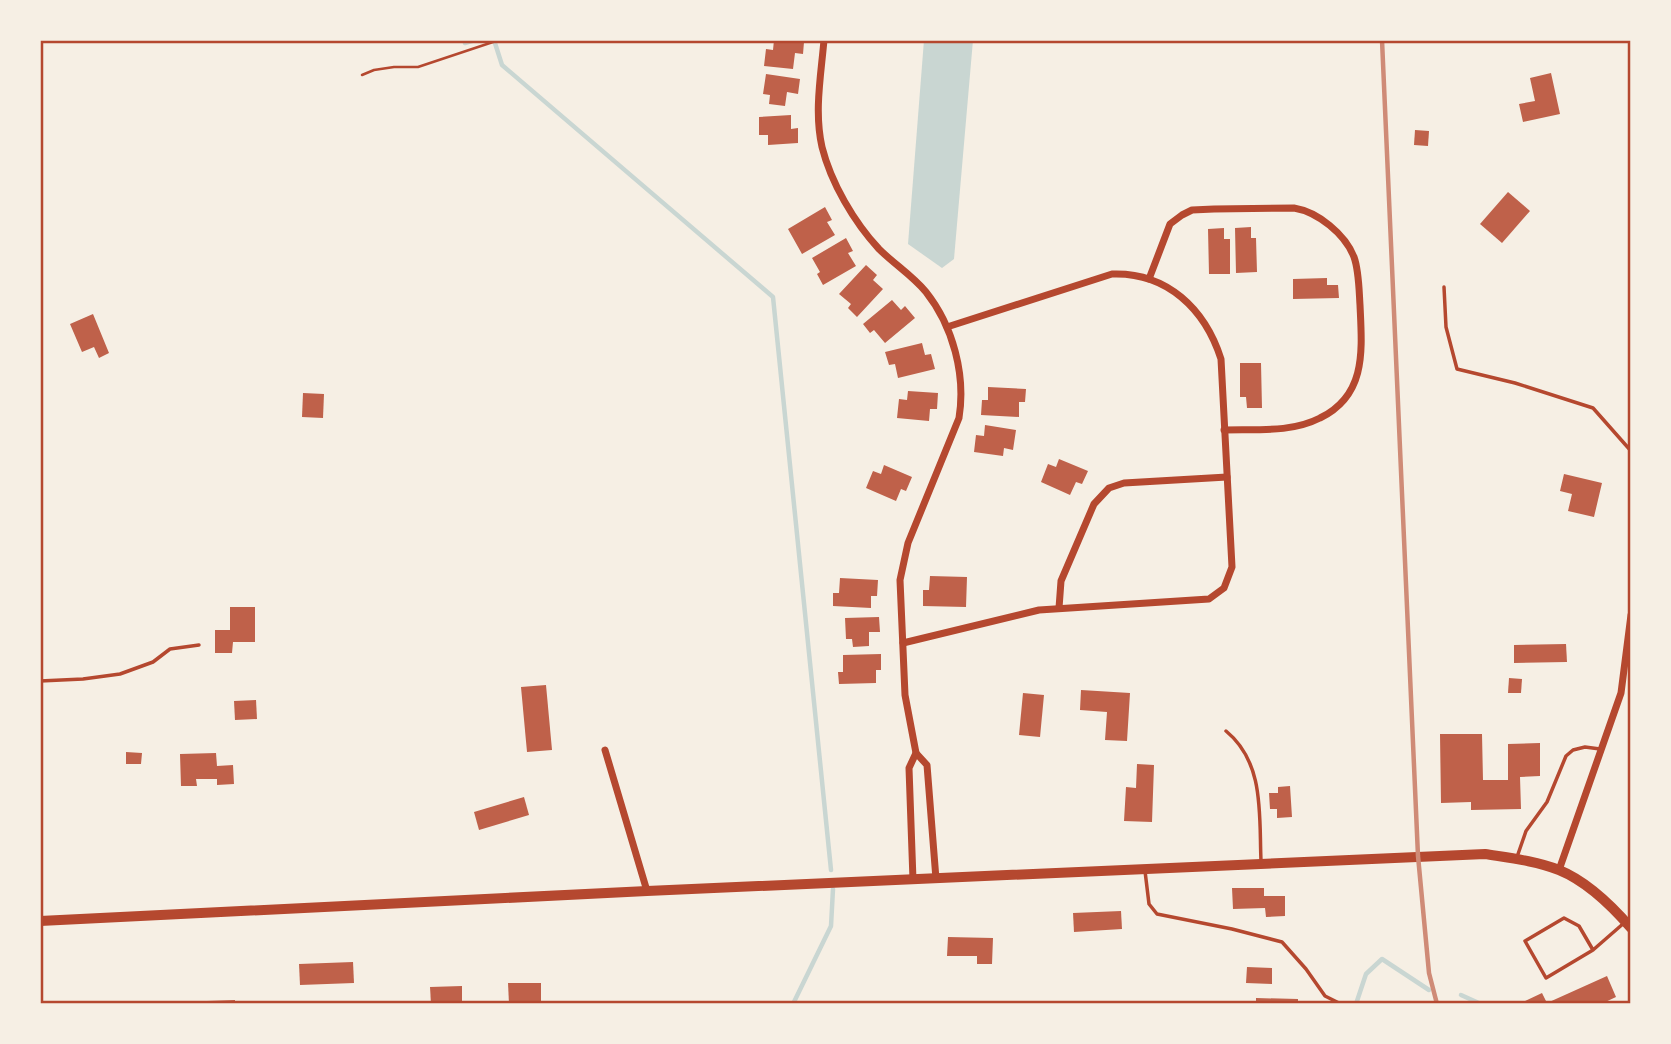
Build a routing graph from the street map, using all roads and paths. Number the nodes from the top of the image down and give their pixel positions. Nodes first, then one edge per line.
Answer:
1 (499, 40) edge
2 (824, 40) edge
3 (362, 75) dead end
4 (1149, 279) junction
5 (1444, 287) dead end
6 (947, 327) junction
7 (1224, 429) junction
8 (1631, 451) edge
9 (1227, 477) junction
10 (1059, 608) junction
11 (1631, 615) edge
12 (903, 643) junction
13 (198, 645) dead end
14 (40, 681) edge
15 (1226, 731) dead end
16 (1601, 749) junction
17 (605, 750) dead end
18 (916, 752) junction
19 (1516, 859) junction
20 (1261, 863) junction
21 (1144, 869) junction
22 (1559, 870) junction
23 (936, 879) junction
24 (913, 880) junction
25 (647, 891) junction
26 (40, 921) edge
27 (1628, 925) edge
28 (1593, 950) junction
29 (1340, 1004) edge

1 - 3 path
2 - 6 street
4 - 6 street
4 - 7 street
4 - 7 street
5 - 8 lane
6 - 12 street
7 - 9 street
9 - 10 street
9 - 10 street
10 - 12 street
11 - 16 street
12 - 18 street
13 - 14 lane
15 - 20 lane
16 - 19 lane
16 - 22 street
17 - 25 street
18 - 23 street
18 - 24 street
19 - 20 main road
19 - 22 main road
20 - 21 main road
21 - 23 main road
21 - 29 lane
22 - 27 main road
23 - 24 main road
24 - 25 main road
25 - 26 main road
27 - 28 lane
28 - 28 lane

